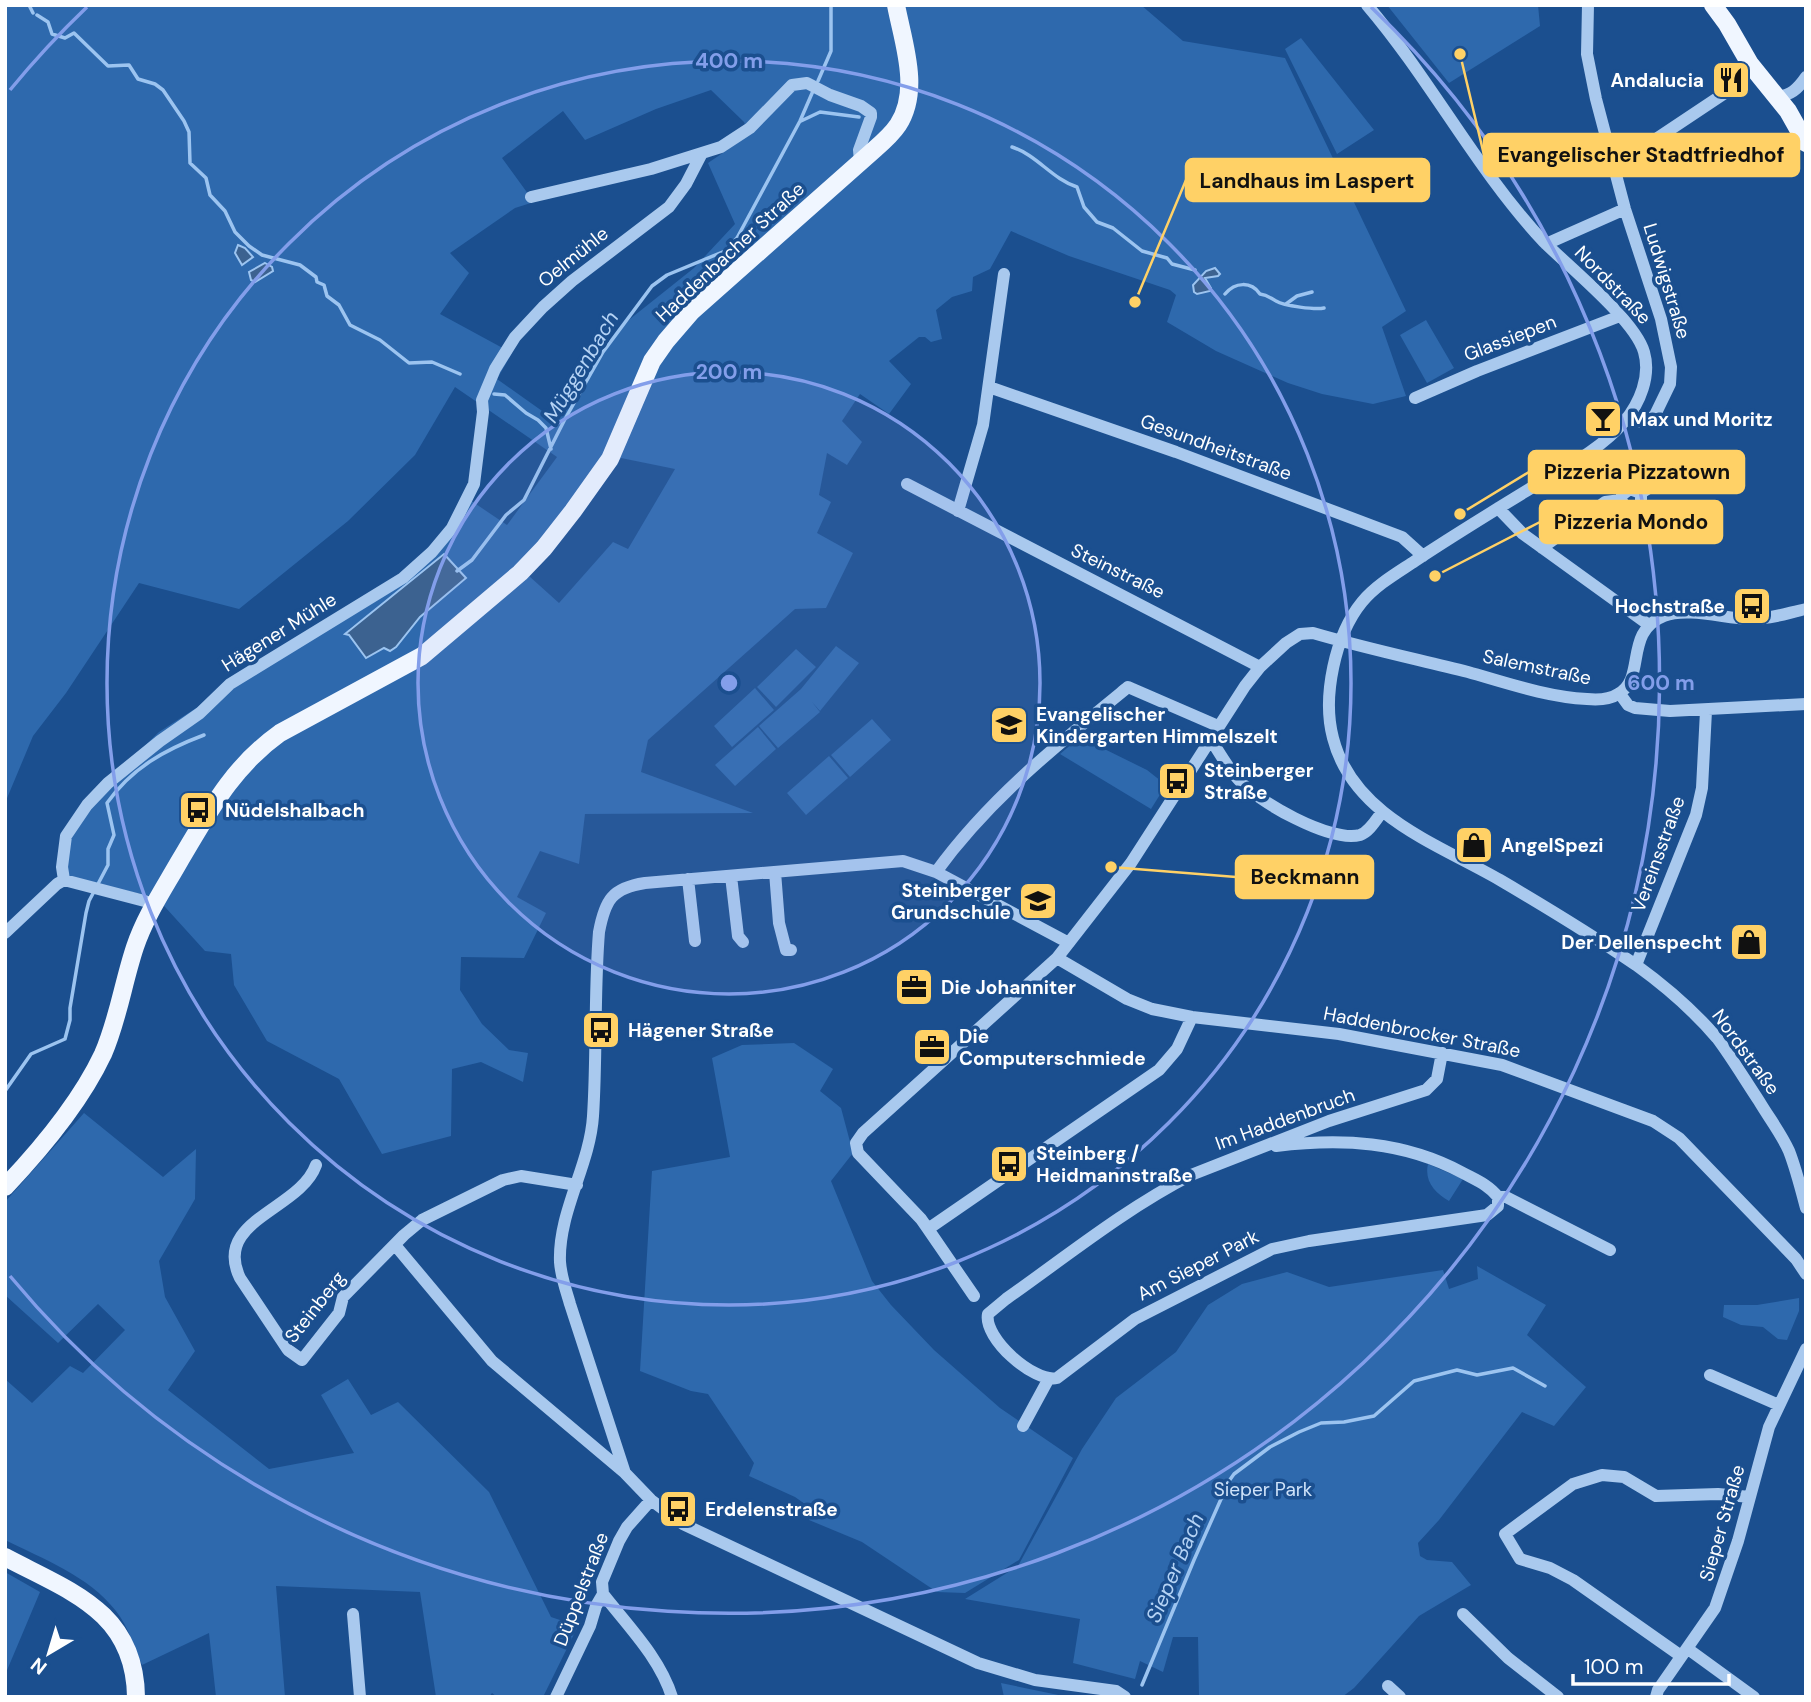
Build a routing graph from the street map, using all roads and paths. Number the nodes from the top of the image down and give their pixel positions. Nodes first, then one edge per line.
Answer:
1 (896, 5) edge
2 (1367, 5) edge
3 (1588, 5) edge
4 (1713, 5) edge
5 (1750, 64) junction
6 (1806, 77) edge
7 (1776, 97) junction
8 (1806, 143) edge
9 (701, 155) junction
10 (860, 162) junction
11 (1614, 167) junction
12 (531, 197) dead end
13 (1625, 209) junction
14 (1546, 244) junction
15 (1004, 274) dead end
16 (1620, 316) junction
17 (989, 387) junction
18 (1415, 398) dead end
19 (482, 400) joint
20 (1628, 417) junction
21 (1684, 466) dead end
22 (907, 484) dead end
23 (1497, 508) junction
24 (958, 511) junction
25 (1542, 548) junction
26 (1423, 556) junction
27 (1806, 609) edge
28 (1649, 625) junction
29 (1339, 640) junction
30 (1260, 667) junction
31 (1620, 694) junction
32 (1806, 704) edge
33 (1706, 711) junction
34 (1218, 726) junction
35 (1210, 738) junction
36 (1382, 812) junction
37 (775, 872) junction
38 (936, 872) junction
39 (731, 876) junction
40 (688, 879) junction
41 (70, 881) junction
42 (156, 904) junction
43 (5, 933) edge
44 (695, 941) dead end
45 (743, 942) dead end
46 (1069, 943) junction
47 (791, 950) dead end
48 (1057, 958) junction
49 (1636, 965) junction
50 (1192, 1017) junction
51 (1442, 1053) junction
52 (1258, 1148) junction
53 (316, 1165) dead end
54 (577, 1185) junction
55 (5, 1187) edge
56 (1498, 1197) junction
57 (1806, 1208) edge
58 (928, 1229) junction
59 (396, 1245) junction
60 (1610, 1250) dead end
61 (1806, 1274) edge
62 (974, 1296) dead end
63 (1806, 1349) edge
64 (1710, 1375) dead end
65 (1048, 1380) junction
66 (1779, 1405) junction
67 (1023, 1426) dead end
68 (625, 1473) junction
69 (1750, 1497) junction
70 (650, 1500) junction
71 (5, 1557) edge
72 (603, 1594) junction
73 (353, 1614) dead end
74 (1463, 1614) dead end
75 (1685, 1653) junction
76 (1388, 1685) dead end
77 (136, 1697) edge
78 (360, 1697) edge
79 (556, 1697) edge
80 (672, 1697) edge
81 (1125, 1697) edge
82 (1400, 1697) edge
83 (1558, 1697) edge
84 (1656, 1697) edge
85 (1754, 1697) edge

1 - 10 main road, Haddenbacher Straße
2 - 14 street, Nordstraße
3 - 11 street, Ludwigstraße
4 - 5 main road
5 - 7 main road
5 - 11 street
6 - 7 street
7 - 8 main road
9 - 10 street
9 - 12 street
9 - 19 street, Oelmühle
10 - 42 main road, Haddenbacher Straße
11 - 13 street, Ludwigstraße
13 - 14 street, Ludwigstraße
13 - 20 street, Ludwigstraße
14 - 16 street, Nordstraße
15 - 17 street
16 - 18 street, Glassiepen
16 - 20 street, Nordstraße
17 - 24 street
17 - 26 street, Gesundheitstraße
19 - 41 street, Hägener Mühle
20 - 23 street, Nordstraße
21 - 25 street
22 - 24 street, Steinstraße
23 - 25 street
23 - 26 street, Nordstraße
24 - 30 street, Steinstraße
25 - 28 street
26 - 29 street, Nordstraße
27 - 28 street
28 - 31 street
29 - 30 street
29 - 31 street, Salemstraße
29 - 36 street, Nordstraße
30 - 34 street
31 - 33 street
32 - 33 street
33 - 49 street, Vereinsstraße
34 - 35 street
34 - 38 street
35 - 36 street
35 - 46 street
36 - 49 street, Nordstraße
37 - 38 street
37 - 39 street
37 - 47 street
38 - 46 street
39 - 40 street
39 - 45 street
40 - 44 street
40 - 54 street
41 - 42 street
41 - 43 street
42 - 55 main road, Haddenbacher Straße
46 - 48 street
48 - 50 street, Haddenbrocker Straße
48 - 58 street
49 - 57 street, Nordstraße
50 - 51 street, Haddenbrocker Straße
50 - 58 street
51 - 52 street, Im Haddenbruch
51 - 61 street, Haddenbrocker Straße
52 - 56 street
52 - 65 street, Im Haddenbruch
53 - 59 street, Steinberg
54 - 59 street, Steinberg
54 - 68 street
56 - 60 street
56 - 65 street, Am Sieper Park
58 - 62 street
59 - 68 street
63 - 66 street, Sieper Straße
64 - 66 street
65 - 67 street
66 - 69 street, Sieper Straße
68 - 70 street
69 - 75 street, Sieper Straße
69 - 75 street
70 - 72 street, Düppelstraße
70 - 81 street
71 - 77 main road
72 - 79 street, Düppelstraße
72 - 80 street
73 - 78 street
74 - 83 street
75 - 84 street, Sieper Straße
75 - 85 street
76 - 82 street

